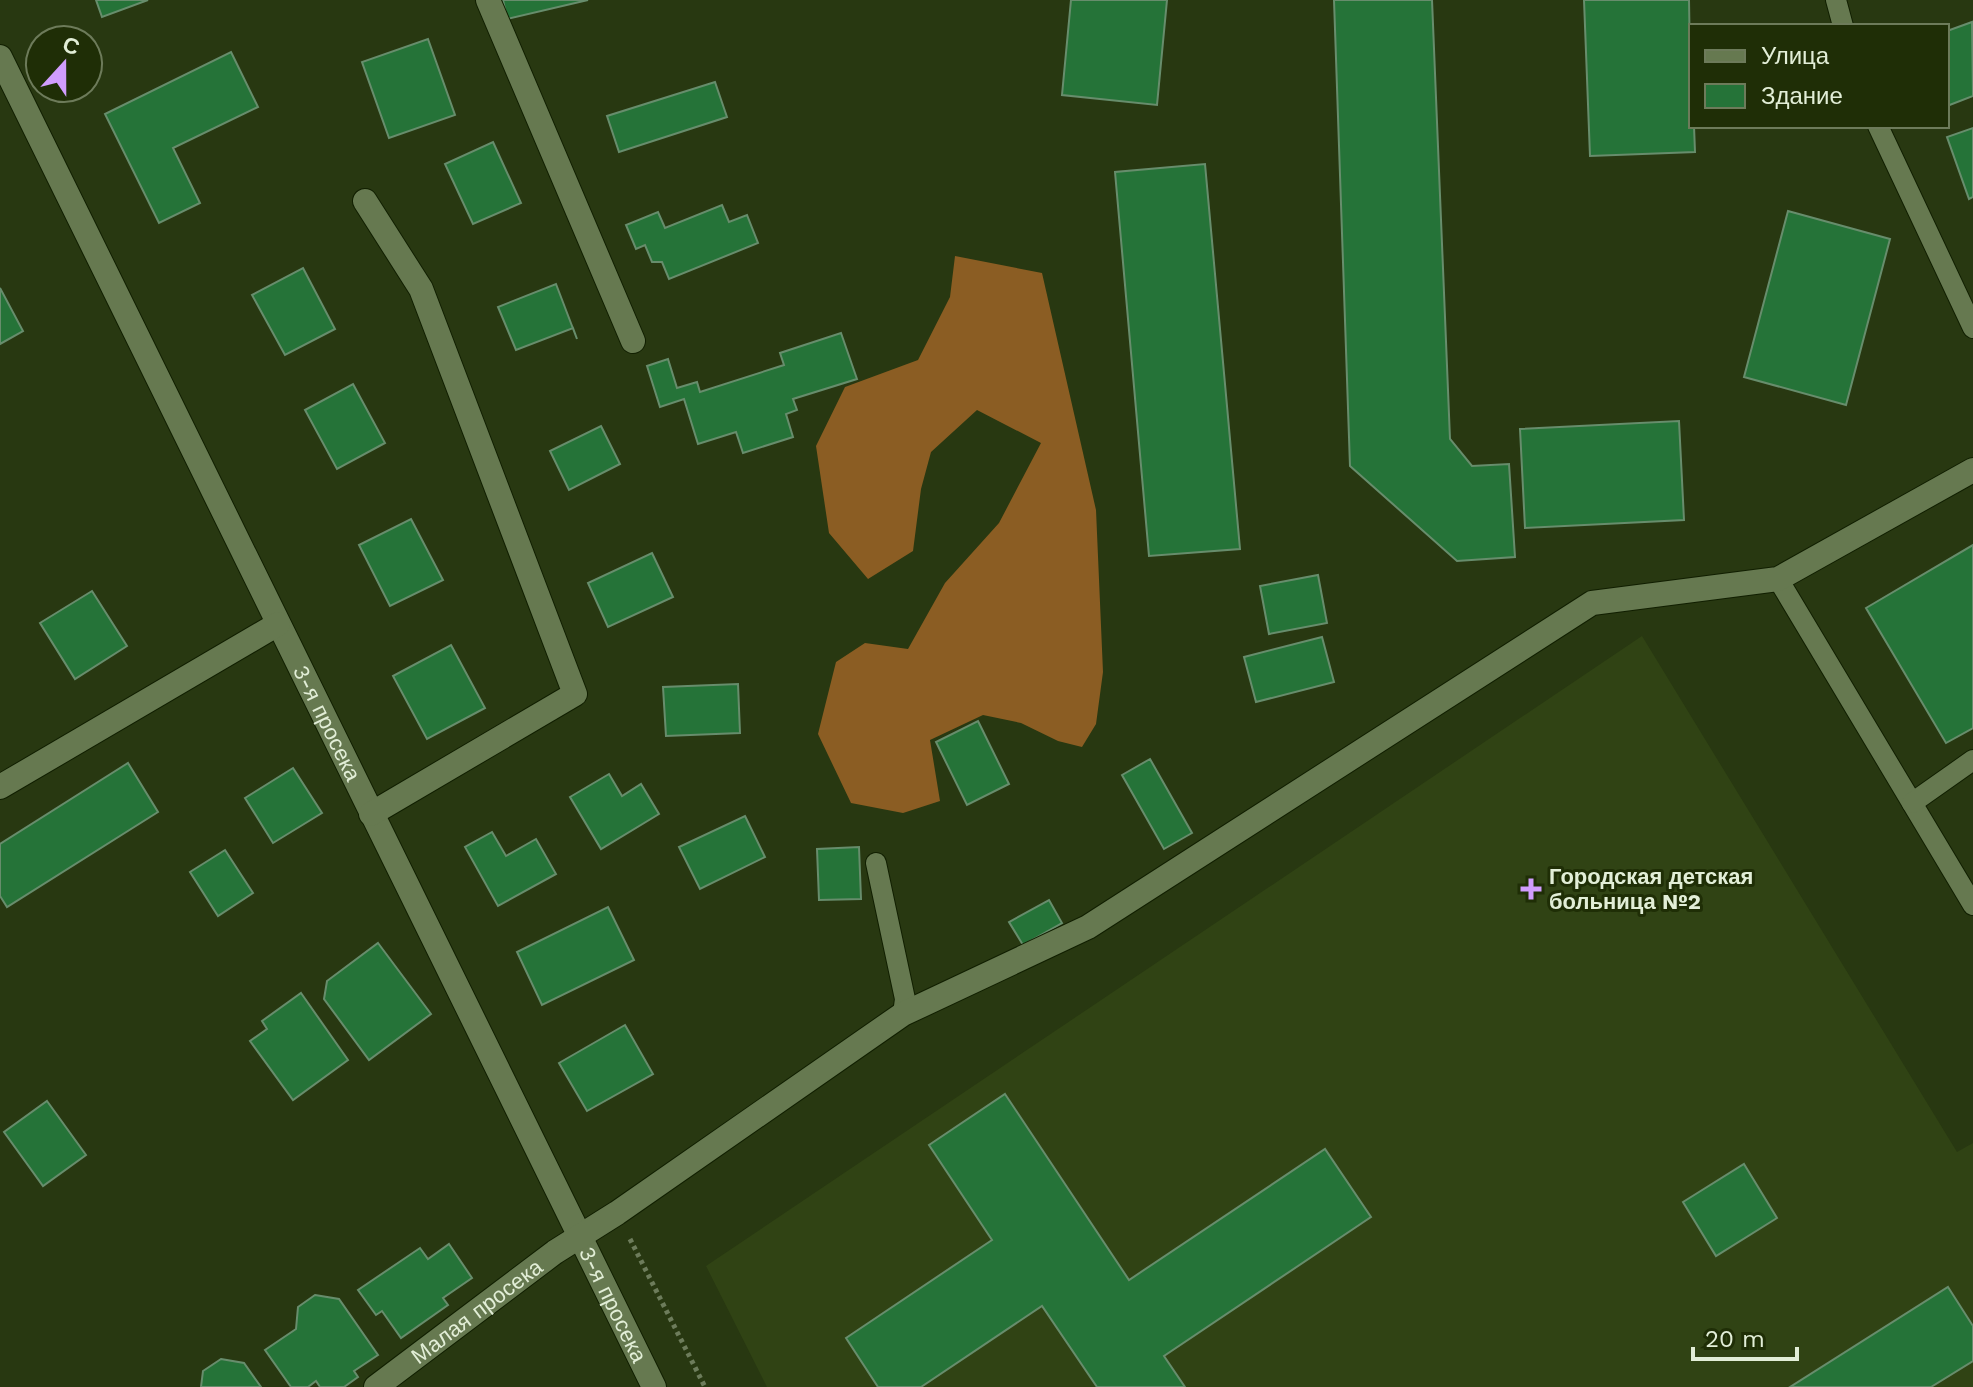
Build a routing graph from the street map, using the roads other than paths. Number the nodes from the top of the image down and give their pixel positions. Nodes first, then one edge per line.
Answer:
1 (488, 0) edge
2 (1836, 0) edge
3 (1842, 24) edge
4 (0, 57) edge
5 (1879, 128) edge
6 (365, 201) dead end
7 (1973, 328) edge
8 (633, 341) dead end
9 (1973, 470) edge
10 (1778, 579) junction
11 (278, 624) junction
12 (1973, 760) edge
13 (0, 787) edge
14 (1912, 803) junction
15 (371, 814) junction
16 (876, 863) dead end
17 (1973, 905) edge
18 (903, 1014) junction
19 (580, 1238) junction
20 (376, 1387) edge
21 (654, 1387) edge

1 - 8 street
2 - 3 lane
4 - 11 street, 3-я просека
5 - 7 lane
6 - 15 street
9 - 10 street
10 - 14 lane
10 - 18 street, Малая просека
11 - 13 street
11 - 15 street, 3-я просека
12 - 14 lane
14 - 17 lane
15 - 19 street, 3-я просека
16 - 18 lane
18 - 19 street, Малая просека
19 - 20 street, Малая просека
19 - 21 street, 3-я просека

